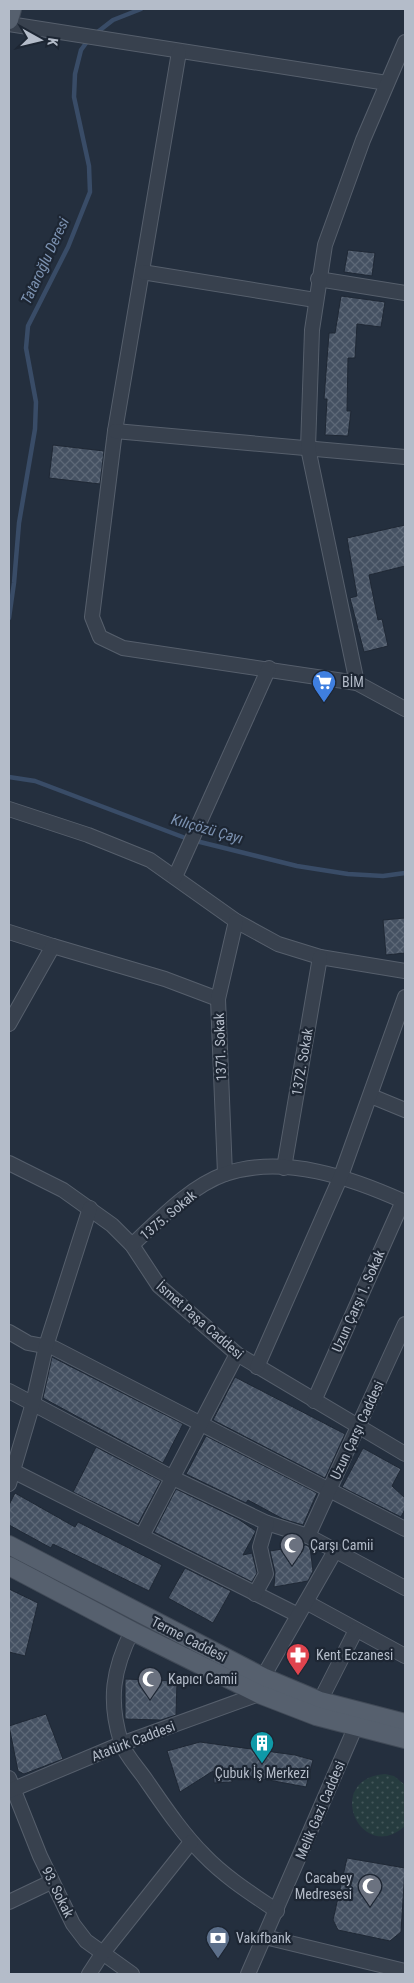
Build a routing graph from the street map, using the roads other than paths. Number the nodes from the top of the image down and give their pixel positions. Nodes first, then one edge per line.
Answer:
1 (12, 9) edge
2 (9, 20) edge
3 (9, 24) edge
4 (405, 42) edge
5 (179, 52) junction
6 (399, 71) edge
7 (387, 83) junction
8 (142, 272) junction
9 (318, 279) junction
10 (405, 293) edge
11 (315, 300) junction
12 (115, 431) junction
13 (308, 448) junction
14 (405, 457) edge
15 (269, 668) junction
16 (357, 683) junction
17 (405, 709) edge
18 (9, 809) edge
19 (175, 877) junction
20 (236, 921) junction
21 (9, 932) edge
22 (53, 946) junction
23 (320, 957) junction
24 (405, 970) edge
25 (405, 997) edge
26 (218, 999) junction
27 (9, 1024) edge
28 (371, 1096) junction
29 (405, 1110) edge
30 (9, 1163) edge
31 (284, 1168) junction
32 (225, 1174) junction
33 (341, 1176) junction
34 (404, 1202) edge
35 (90, 1208) junction
36 (132, 1246) junction
37 (405, 1324) edge
38 (9, 1332) edge
39 (46, 1346) junction
40 (237, 1354) junction
41 (258, 1367) junction
42 (9, 1391) edge
43 (314, 1401) junction
44 (33, 1403) junction
45 (202, 1423) junction
46 (358, 1427) junction
47 (405, 1454) edge
48 (11, 1477) edge
49 (173, 1478) junction
50 (329, 1490) junction
51 (267, 1523) junction
52 (405, 1529) edge
53 (142, 1536) junction
54 (308, 1536) junction
55 (9, 1545) edge
56 (335, 1551) junction
57 (9, 1566) edge
58 (405, 1588) edge
59 (255, 1594) junction
60 (306, 1602) junction
61 (298, 1615) junction
62 (356, 1630) junction
63 (132, 1631) junction
64 (405, 1656) edge
65 (261, 1686) junction
66 (320, 1701) junction
67 (404, 1725) edge
68 (355, 1728) junction
69 (122, 1744) junction
70 (10, 1786) edge
71 (191, 1842) junction
72 (51, 1882) junction
73 (9, 1902) edge
74 (277, 1911) junction
75 (265, 1937) junction
76 (102, 1954) junction
77 (405, 1970) edge
78 (389, 1971) edge
79 (89, 1974) edge
80 (132, 1974) edge
81 (248, 1974) edge

1 - 2 main road
3 - 5 street
4 - 6 street
5 - 7 street
5 - 8 street
6 - 7 street
7 - 9 street
8 - 11 street
8 - 12 street
9 - 10 street
9 - 11 street
11 - 13 street
12 - 13 street
12 - 15 street
13 - 14 street
13 - 16 street
15 - 16 street
15 - 19 street
16 - 17 street
18 - 19 street
19 - 20 street
20 - 23 street
20 - 26 street, 1371. Sokak
21 - 22 street
22 - 26 street
22 - 27 street
23 - 24 street
23 - 31 street, 1372. Sokak
25 - 28 street
26 - 32 street, 1371. Sokak
28 - 29 street
28 - 33 street
30 - 35 street, İsmet Paşa Caddesi
31 - 32 street, 1375. Sokak
31 - 33 street, 1375. Sokak
32 - 36 street, 1375. Sokak
33 - 34 street, 1375. Sokak
33 - 41 street
34 - 43 street, Uzun Çarşı 1. Sokak
35 - 36 street, İsmet Paşa Caddesi
35 - 39 street
36 - 40 street, İsmet Paşa Caddesi
37 - 46 street, Uzun Çarşı Caddesi
38 - 39 street
39 - 44 street
39 - 45 street
40 - 41 street, İsmet Paşa Caddesi
40 - 45 street
41 - 43 street, İsmet Paşa Caddesi
42 - 44 street
43 - 46 street, İsmet Paşa Caddesi
44 - 48 street
44 - 49 street
45 - 49 street
45 - 50 street
46 - 47 street, İsmet Paşa Caddesi
46 - 50 street, Uzun Çarşı Caddesi
48 - 53 street
49 - 51 street
49 - 53 street
50 - 52 street
50 - 54 street, Uzun Çarşı Caddesi
51 - 54 street
51 - 59 street
53 - 59 street
54 - 56 street
55 - 65 main road, Terme Caddesi
56 - 58 street
56 - 60 street
57 - 63 main road, Terme Caddesi
59 - 61 street
60 - 61 street
60 - 62 street
61 - 65 street
62 - 64 street
62 - 66 street
63 - 65 main road, Terme Caddesi
63 - 69 street
65 - 66 main road, Terme Caddesi
65 - 68 main road, Terme Caddesi
65 - 69 street, Atatürk Caddesi
66 - 67 main road, Terme Caddesi
67 - 68 main road, Terme Caddesi
68 - 74 street, Melik Gazi Caddesi
69 - 70 street, Atatürk Caddesi
69 - 71 street
70 - 72 street, 93. Sokak
71 - 74 street
71 - 76 street
72 - 73 street
72 - 76 street, 93. Sokak
74 - 75 street, Melik Gazi Caddesi
75 - 78 street
75 - 81 street, Melik Gazi Caddesi
76 - 79 street
76 - 80 street, 93. Sokak
77 - 78 street

